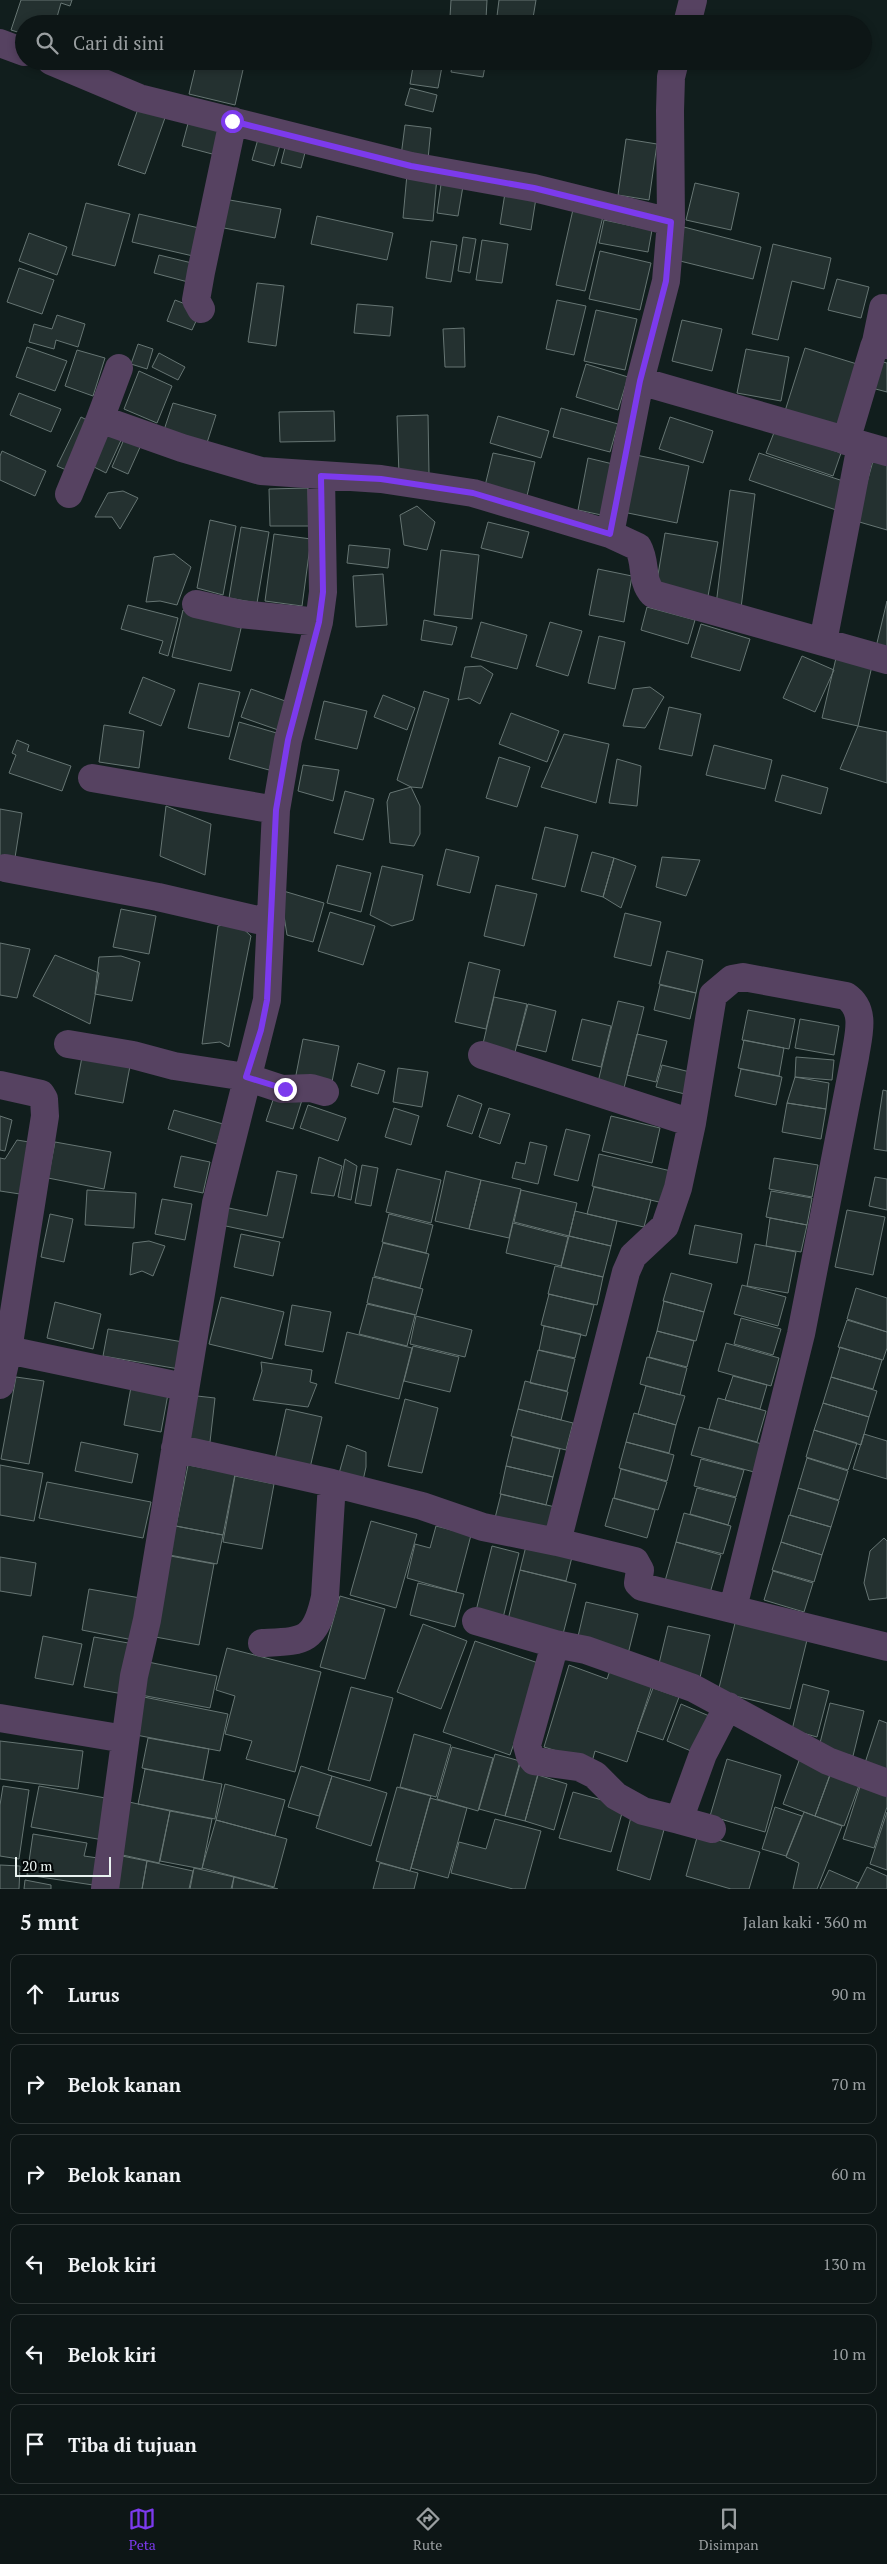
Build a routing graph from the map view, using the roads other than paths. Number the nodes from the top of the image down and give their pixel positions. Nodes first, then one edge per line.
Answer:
1 (693, 0) edge
2 (689, 15) edge
3 (0, 43) edge
4 (15, 49) edge
5 (72, 70) edge
6 (673, 70) edge
7 (232, 121) junction
8 (671, 222) junction
9 (883, 308) dead end
10 (201, 309) dead end
11 (881, 343) edge
12 (119, 368) dead end
13 (640, 381) junction
14 (100, 419) junction
15 (854, 443) junction
16 (887, 452) edge
17 (321, 476) junction
18 (69, 494) dead end
19 (610, 534) junction
20 (196, 604) dead end
21 (319, 622) junction
22 (823, 642) junction
23 (887, 660) edge
24 (92, 778) dead end
25 (276, 810) junction
26 (5, 868) dead end
27 (271, 923) junction
28 (68, 1044) dead end
29 (482, 1055) dead end
30 (246, 1077) junction
31 (0, 1085) edge
32 (326, 1092) dead end
33 (692, 1123) junction
34 (8, 1350) junction
35 (0, 1384) edge
36 (184, 1387) junction
37 (174, 1448) junction
38 (332, 1483) junction
39 (557, 1542) junction
40 (733, 1608) junction
41 (476, 1621) dead end
42 (262, 1643) dead end
43 (555, 1644) junction
44 (887, 1647) edge
45 (728, 1706) junction
46 (0, 1718) edge
47 (125, 1739) junction
48 (887, 1783) edge
49 (679, 1820) junction
50 (712, 1828) dead end
51 (105, 1889) edge

1 - 2 street
3 - 4 street
5 - 7 street
6 - 8 street
7 - 8 street
7 - 10 street
8 - 13 street
9 - 11 street
11 - 15 street
12 - 14 street
13 - 15 street
13 - 19 street
14 - 17 street
14 - 18 street
15 - 16 street
15 - 22 street
17 - 19 street
17 - 21 street
19 - 22 street
20 - 21 street
21 - 25 street
22 - 23 street
24 - 25 street
25 - 27 street
26 - 27 street
27 - 30 street
28 - 30 street
29 - 33 street
30 - 32 street
30 - 36 street
31 - 34 street
33 - 39 street
33 - 40 street
34 - 35 street
34 - 36 street
36 - 37 street
37 - 38 street
37 - 47 street
38 - 39 street
38 - 42 street
39 - 40 street
40 - 44 street
41 - 43 street
43 - 45 street
43 - 49 street
45 - 48 street
45 - 49 street
46 - 47 street
47 - 51 street
49 - 50 street

